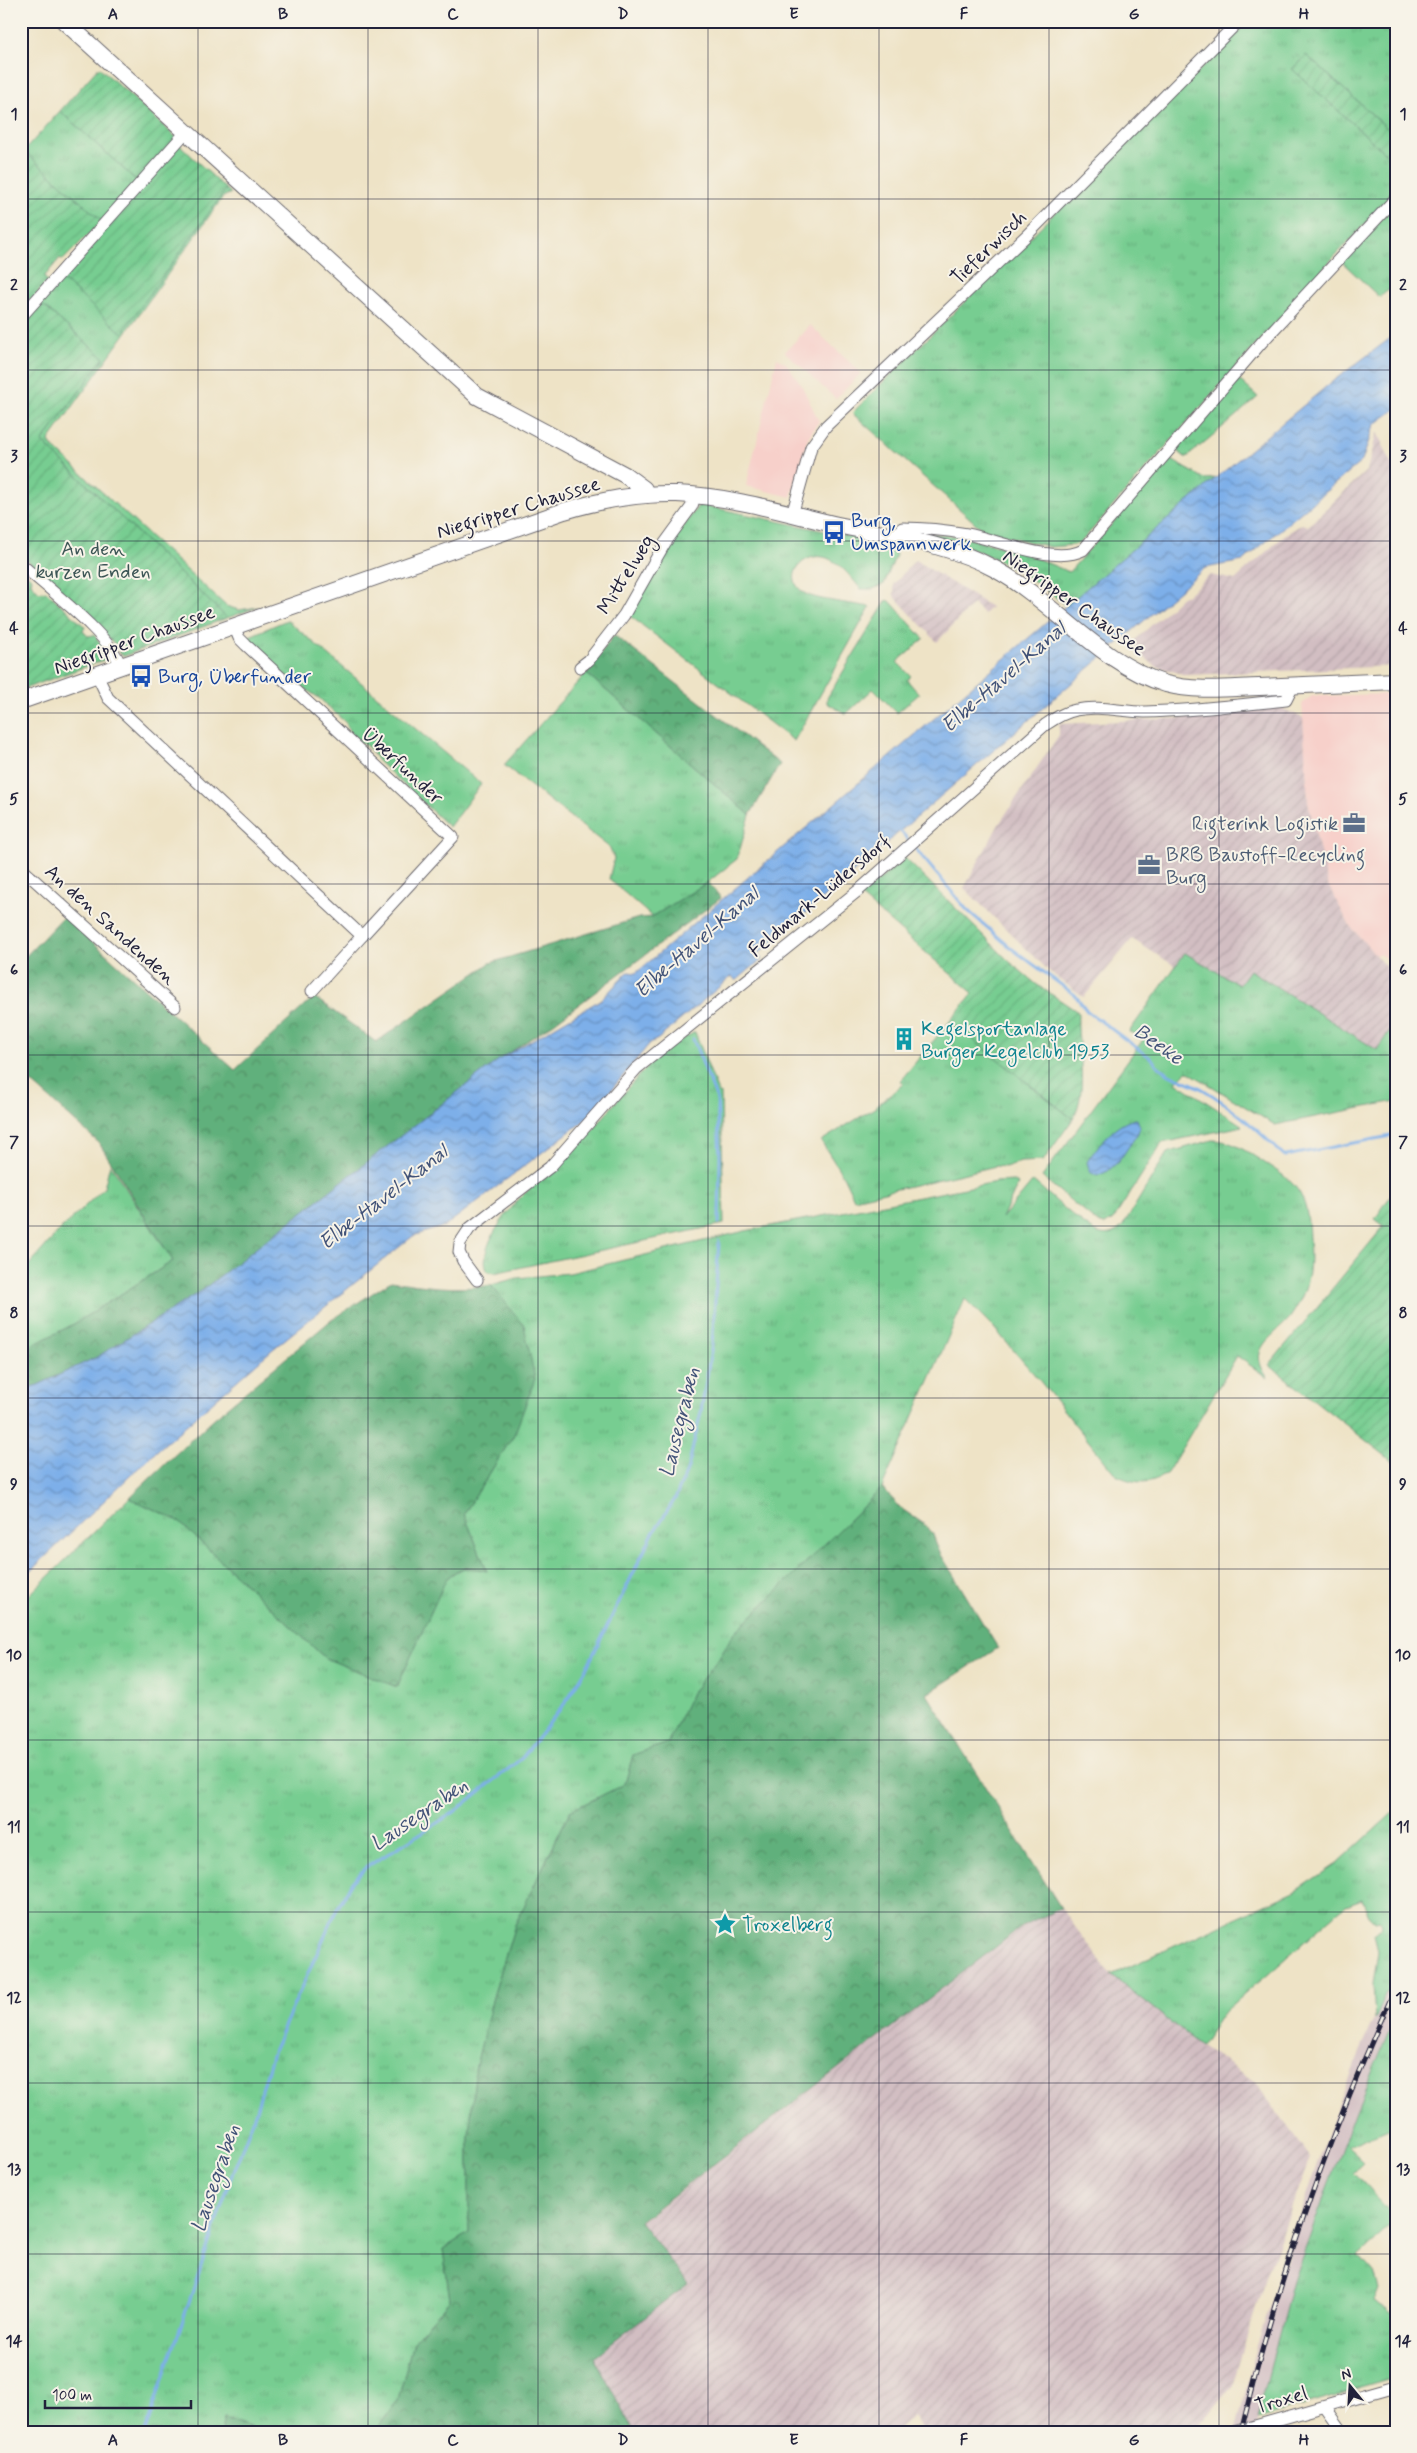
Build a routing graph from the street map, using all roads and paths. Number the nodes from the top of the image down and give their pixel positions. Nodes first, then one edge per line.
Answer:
1 (64, 21) edge
2 (1239, 21) edge
3 (186, 132) junction
4 (1396, 198) edge
5 (21, 317) edge
6 (646, 495) junction
7 (695, 496) junction
8 (792, 515) junction
9 (893, 537) junction
10 (21, 564) edge
11 (234, 626) junction
12 (121, 666) junction
13 (580, 667) dead end
14 (96, 675) junction
15 (1396, 681) edge
16 (1293, 686) junction
17 (21, 701) edge
18 (21, 868) edge
19 (362, 936) junction
20 (312, 991) dead end
21 (175, 1007) dead end
22 (477, 1280) dead end
23 (1396, 2386) edge
24 (1325, 2406) junction
25 (1234, 2432) edge
26 (1343, 2432) edge

1 - 3 main road
2 - 8 street, Tieferwisch
3 - 5 street
3 - 6 main road
4 - 9 street
6 - 7 main road, Niegripper Chaussee
6 - 11 main road, Niegripper Chaussee
7 - 8 main road, Niegripper Chaussee
7 - 13 street, Mittelweg
8 - 9 main road, Niegripper Chaussee
9 - 16 main road, Niegripper Chaussee
10 - 12 street
11 - 12 main road, Niegripper Chaussee
11 - 19 street, Überfunder
12 - 14 main road, Niegripper Chaussee
14 - 17 main road, Niegripper Chaussee
14 - 19 street
15 - 16 main road, Niegripper Chaussee
16 - 22 street, Feldmark-Lüdersdorf
18 - 21 street, An den Sandenden
19 - 20 street, Überfunder
23 - 24 street, Troxel
24 - 25 street, Troxel
24 - 26 street

